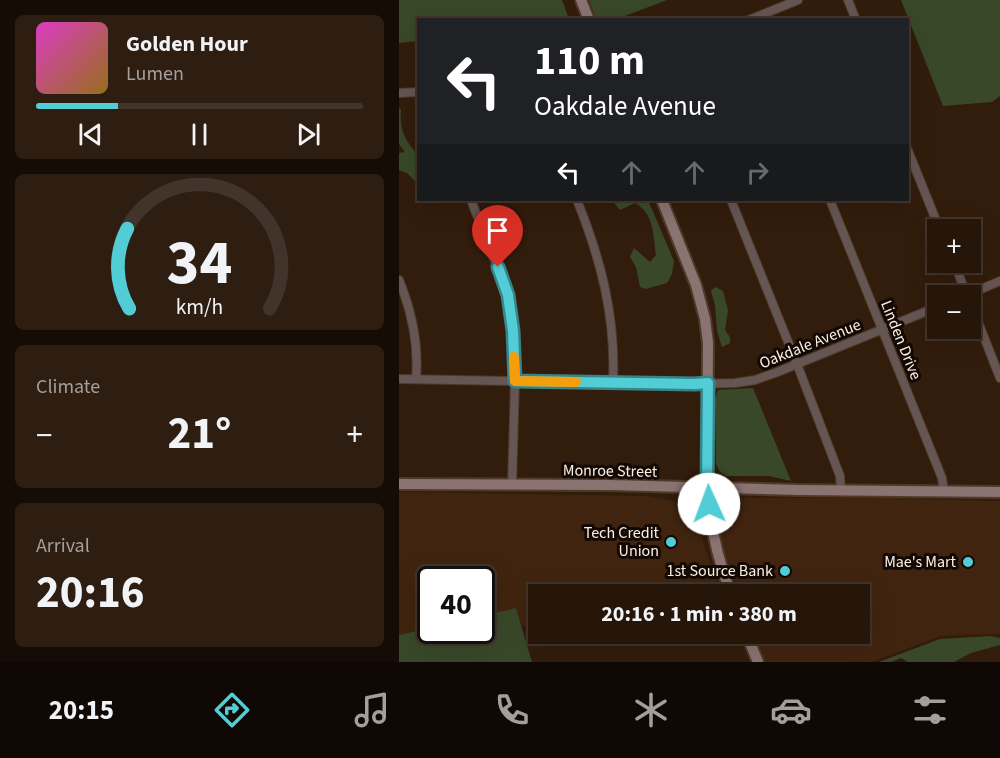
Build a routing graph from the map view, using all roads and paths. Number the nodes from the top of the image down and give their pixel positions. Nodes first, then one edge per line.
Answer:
1 (581, 0) edge
2 (798, 0) edge
3 (848, 0) edge
4 (588, 18) edge
5 (755, 18) edge
6 (855, 18) edge
7 (417, 92) edge
8 (399, 93) edge
9 (909, 153) edge
10 (471, 201) edge
11 (577, 201) edge
12 (662, 201) edge
13 (731, 201) edge
14 (830, 201) edge
15 (936, 219) edge
16 (399, 280) edge
17 (1000, 281) edge
18 (981, 289) edge
19 (927, 311) edge
20 (882, 329) junction
21 (981, 330) edge
22 (797, 364) junction
23 (1000, 378) edge
24 (399, 379) edge
25 (416, 379) junction
26 (515, 381) junction
27 (613, 383) junction
28 (708, 383) junction
29 (399, 484) edge
30 (512, 485) junction
31 (707, 488) junction
32 (841, 490) junction
33 (944, 492) junction
34 (1000, 492) edge
35 (727, 584) edge
36 (751, 644) edge
37 (758, 662) edge

1 - 4 main road
2 - 5 street
3 - 6 street
7 - 8 street
9 - 15 street
10 - 26 street
11 - 27 street
12 - 28 main road
13 - 22 street
14 - 20 street, Linden Drive
16 - 25 street
17 - 18 street
19 - 20 street, Oakdale Avenue
20 - 22 street, Oakdale Avenue
20 - 33 street, Linden Drive
21 - 23 street
22 - 28 street, Oakdale Avenue
22 - 32 street
24 - 25 street, Oakdale Avenue
25 - 26 street, Oakdale Avenue
26 - 27 street, Oakdale Avenue
26 - 30 street
27 - 28 street, Oakdale Avenue
28 - 31 main road
29 - 30 main road, Monroe Street
30 - 31 main road, Monroe Street
31 - 32 main road, Monroe Street
31 - 35 main road
32 - 33 main road, Monroe Street
33 - 34 main road, Monroe Street
36 - 37 main road

